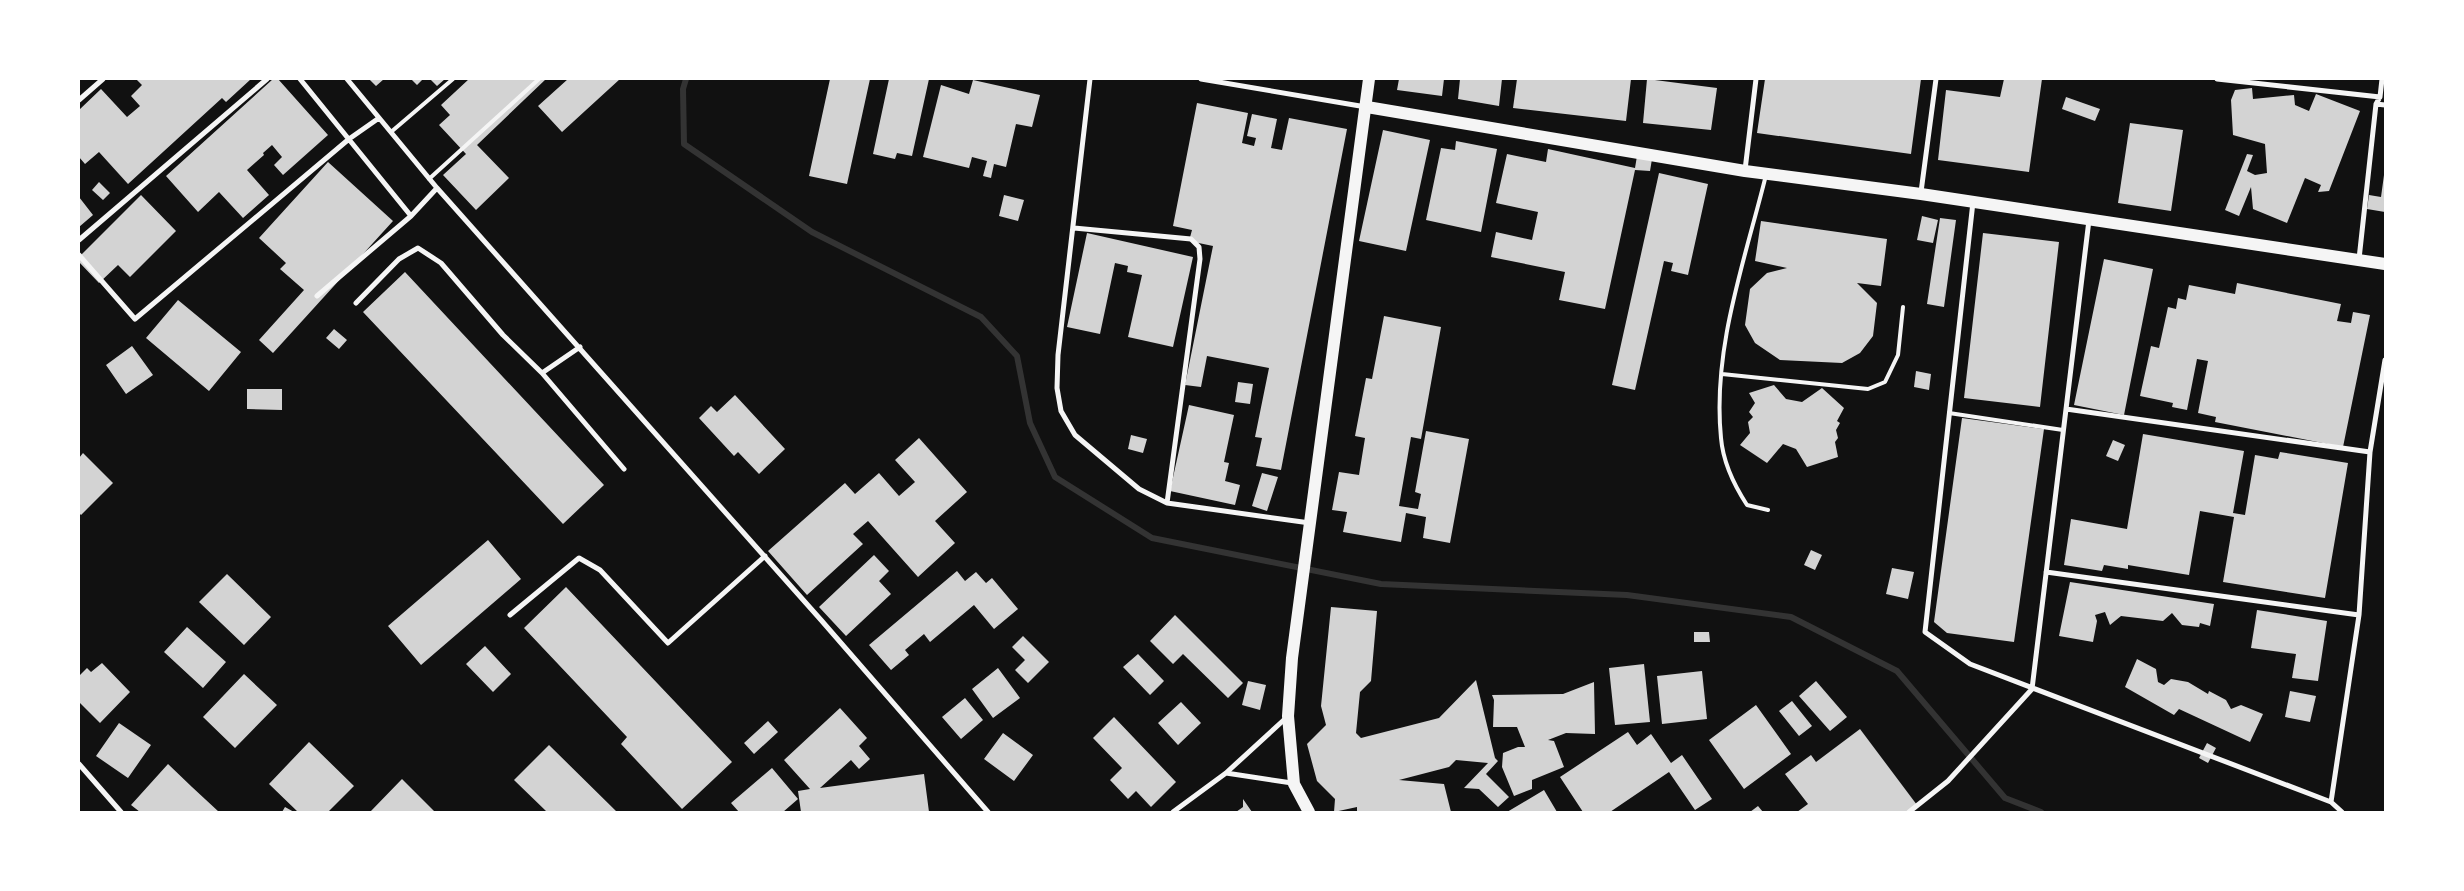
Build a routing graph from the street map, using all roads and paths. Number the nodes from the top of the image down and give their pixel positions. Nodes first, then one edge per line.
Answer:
1 (103, 79) edge
2 (267, 79) edge
3 (300, 79) edge
4 (347, 79) edge
5 (453, 79) edge
6 (539, 79) edge
7 (1090, 79) edge
8 (1201, 79) edge
9 (1369, 79) edge
10 (1756, 79) edge
11 (1936, 79) edge
12 (2217, 79) edge
13 (2382, 79) edge
14 (2380, 96) junction
15 (79, 100) edge
16 (2376, 104) junction
17 (2385, 105) edge
18 (1367, 107) junction
19 (379, 118) junction
20 (391, 132) junction
21 (349, 139) junction
22 (1745, 171) junction
23 (1767, 173) junction
24 (429, 179) junction
25 (437, 188) junction
26 (1921, 194) junction
27 (1973, 202) junction
28 (411, 216) junction
29 (2089, 219) junction
30 (1074, 228) junction
31 (79, 240) edge
32 (79, 255) edge
33 (2359, 258) junction
34 (2385, 264) edge
35 (317, 296) dead end
36 (356, 303) dead end
37 (1903, 307) dead end
38 (580, 347) junction
39 (2385, 360) edge
40 (542, 373) junction
41 (1722, 374) junction
42 (2066, 408) junction
43 (1949, 413) junction
44 (2063, 430) junction
45 (2370, 452) junction
46 (624, 469) dead end
47 (1167, 503) junction
48 (1768, 510) dead end
49 (1310, 523) junction
50 (765, 556) junction
51 (2046, 572) junction
52 (510, 615) dead end
53 (2359, 615) junction
54 (2032, 689) junction
55 (1288, 716) junction
56 (79, 764) edge
57 (1226, 773) junction
58 (1294, 784) junction
59 (2332, 802) junction
60 (122, 812) edge
61 (988, 812) edge
62 (1173, 812) edge
63 (1309, 812) edge
64 (1909, 812) edge
65 (2342, 812) edge

1 - 15 street
2 - 31 street
3 - 21 street
4 - 19 street
5 - 20 lane
6 - 24 lane
7 - 30 street
8 - 18 street
9 - 18 main road
10 - 22 street
11 - 26 street
12 - 14 street
13 - 14 street
14 - 16 street
16 - 17 street
16 - 33 street
18 - 22 main road
18 - 49 main road
19 - 20 street
19 - 21 street
20 - 24 street
21 - 28 street
21 - 32 street
22 - 23 main road
23 - 26 main road
23 - 41 lane
24 - 25 street
25 - 28 street
25 - 38 street
26 - 27 main road
27 - 29 main road
27 - 43 street
28 - 35 street
29 - 33 main road
29 - 42 street
30 - 47 street
30 - 47 street
33 - 34 main road
36 - 40 street
37 - 41 lane
38 - 40 street
38 - 50 street
39 - 45 street
40 - 46 street
41 - 48 lane
42 - 44 street
42 - 45 street
43 - 44 lane
43 - 54 street
44 - 51 street
45 - 53 street
47 - 49 street
49 - 55 main road
50 - 52 street
50 - 61 street
51 - 53 street
51 - 54 street
53 - 59 street
54 - 59 street
54 - 64 street
55 - 57 street
55 - 58 main road
56 - 60 street
57 - 58 street
57 - 62 street
58 - 63 main road
59 - 65 street

